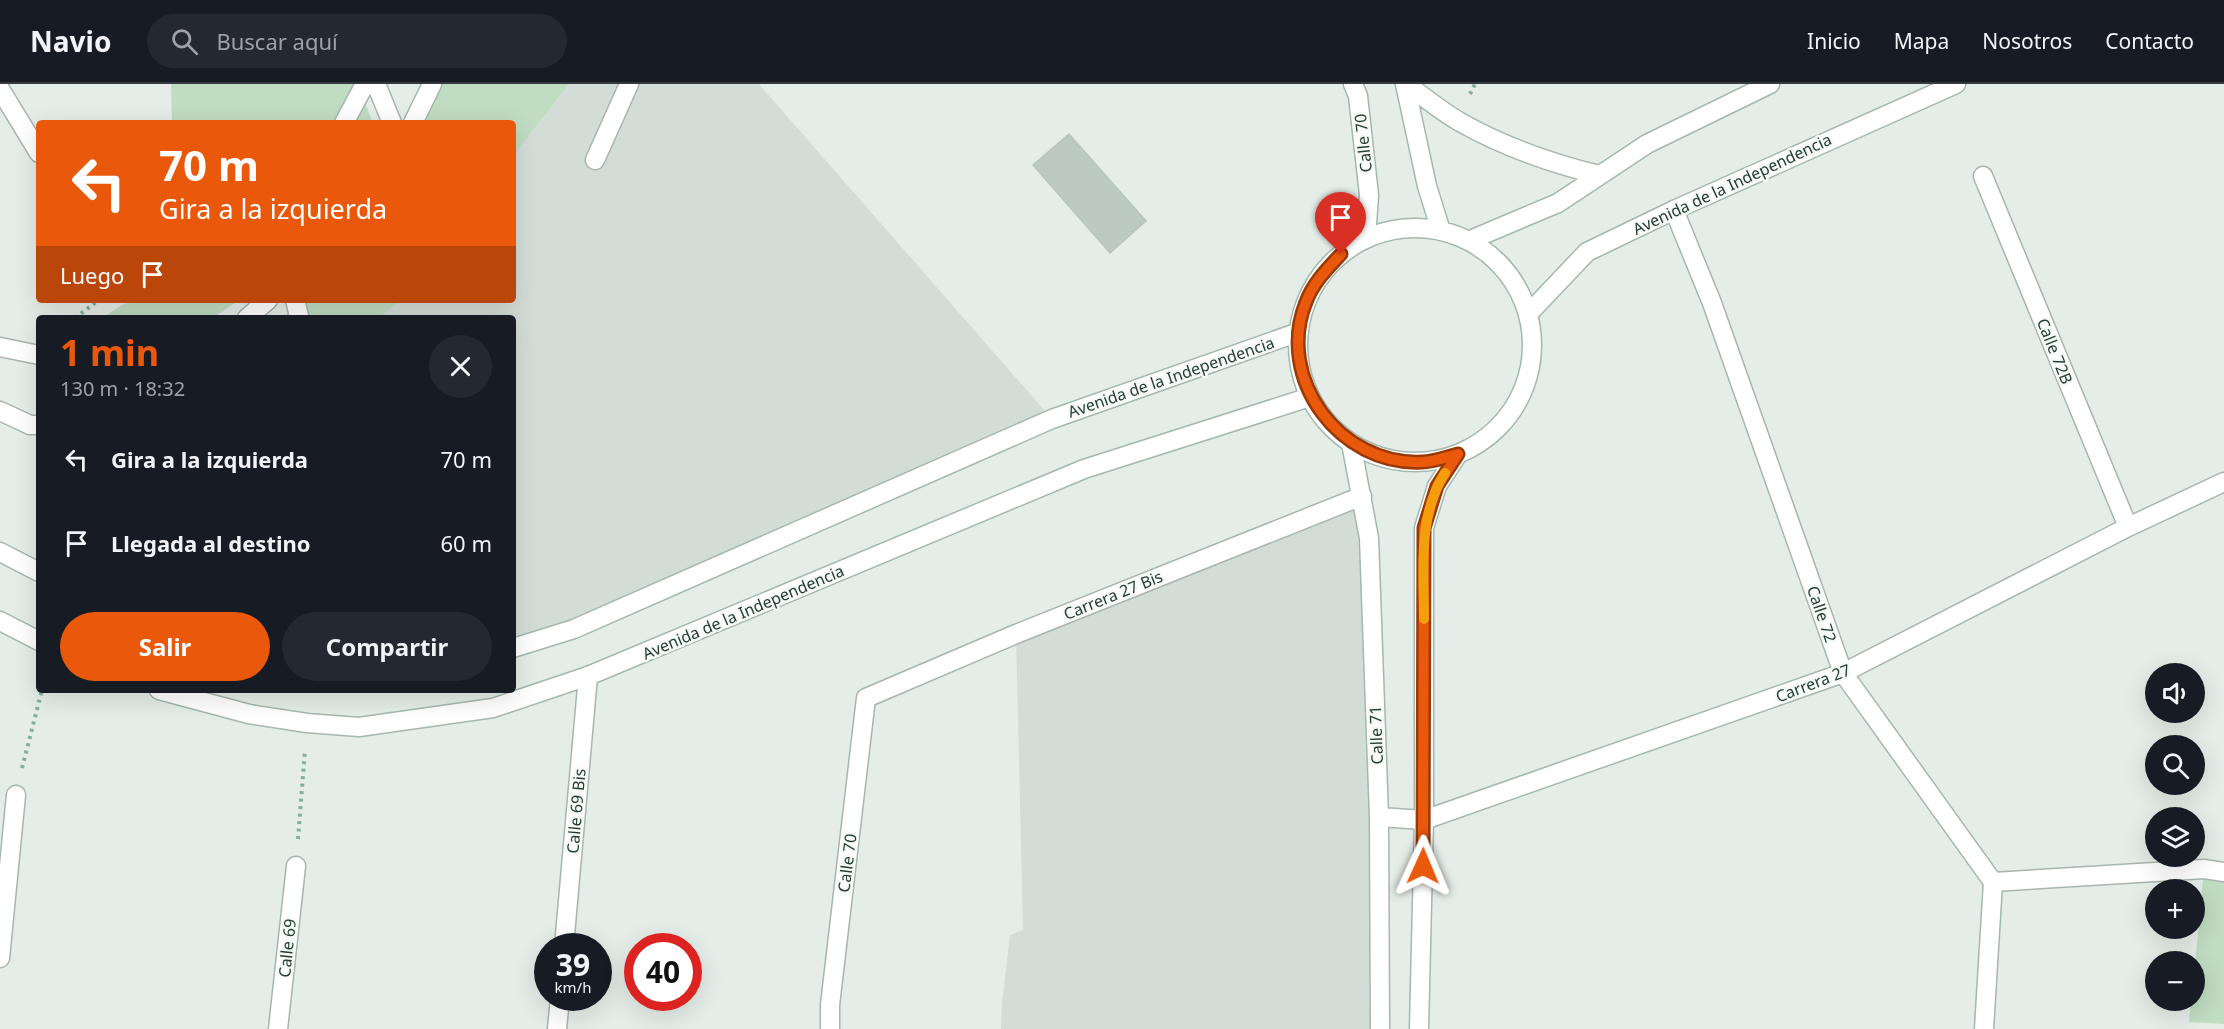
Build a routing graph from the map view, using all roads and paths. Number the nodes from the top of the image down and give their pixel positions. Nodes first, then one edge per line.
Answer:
1 (365, 84) edge
2 (376, 84) edge
3 (432, 84) edge
4 (629, 84) edge
5 (1353, 84) edge
6 (1406, 84) edge
7 (1770, 84) edge
8 (1956, 84) edge
9 (0, 89) edge
10 (346, 120) edge
11 (391, 120) edge
12 (414, 120) edge
13 (36, 148) edge
14 (595, 160) dead end
15 (1599, 175) junction
16 (1983, 176) dead end
17 (1674, 210) junction
18 (1441, 231) junction
19 (1366, 238) junction
20 (1468, 241) junction
21 (95, 303) edge
22 (264, 303) edge
23 (79, 315) edge
24 (250, 315) edge
25 (1528, 315) junction
26 (1299, 332) junction
27 (0, 338) edge
28 (0, 347) edge
29 (34, 354) edge
30 (1310, 397) junction
31 (0, 411) edge
32 (36, 426) edge
33 (1351, 443) junction
34 (1458, 454) junction
35 (2224, 482) edge
36 (1362, 496) junction
37 (2128, 527) junction
38 (0, 552) edge
39 (36, 570) edge
40 (0, 621) edge
41 (36, 639) edge
42 (516, 647) edge
43 (1843, 673) junction
44 (588, 676) junction
45 (41, 693) edge
46 (170, 693) edge
47 (866, 698) joint
48 (307, 723) junction
49 (16, 795) joint
50 (1378, 817) junction
51 (1424, 820) junction
52 (296, 866) joint
53 (2224, 872) edge
54 (1993, 882) junction
55 (565, 933) edge
56 (0, 958) edge
57 (559, 1011) edge
58 (278, 1029) edge
59 (557, 1029) edge
60 (830, 1029) edge
61 (1380, 1029) edge
62 (1419, 1029) edge
63 (1984, 1029) edge

1 - 10 street
2 - 11 street
3 - 12 street
4 - 14 street
5 - 19 street, Calle 70
6 - 15 street
6 - 18 street
7 - 15 street
8 - 17 street, Avenida de la Independencia
9 - 13 street
15 - 20 street
16 - 37 street, Calle 72B
17 - 25 street, Avenida de la Independencia
17 - 43 street, Calle 72
18 - 19 street
18 - 20 street
19 - 26 street
20 - 25 street
21 - 23 path
22 - 24 street
25 - 34 street
26 - 30 street
26 - 42 street, Avenida de la Independencia
27 - 29 street
28 - 29 street
30 - 33 street
30 - 44 street, Avenida de la Independencia
31 - 32 street
33 - 34 street
33 - 36 street, Calle 71
34 - 51 street
35 - 37 street, Carrera 27
36 - 47 street, Carrera 27 Bis
36 - 50 street, Calle 71
37 - 43 street, Carrera 27
38 - 39 street
40 - 41 street
43 - 51 street, Carrera 27
43 - 54 street, Calle 72
44 - 48 street, Avenida de la Independencia
44 - 55 street, Calle 69 Bis
45 - 49 path
46 - 48 street, Avenida de la Independencia
47 - 60 street, Calle 70
48 - 52 path
49 - 56 street
50 - 51 street, Carrera 27
50 - 61 street, Calle 71
51 - 62 street
52 - 58 street, Calle 69
53 - 54 street
54 - 63 street
57 - 59 street

